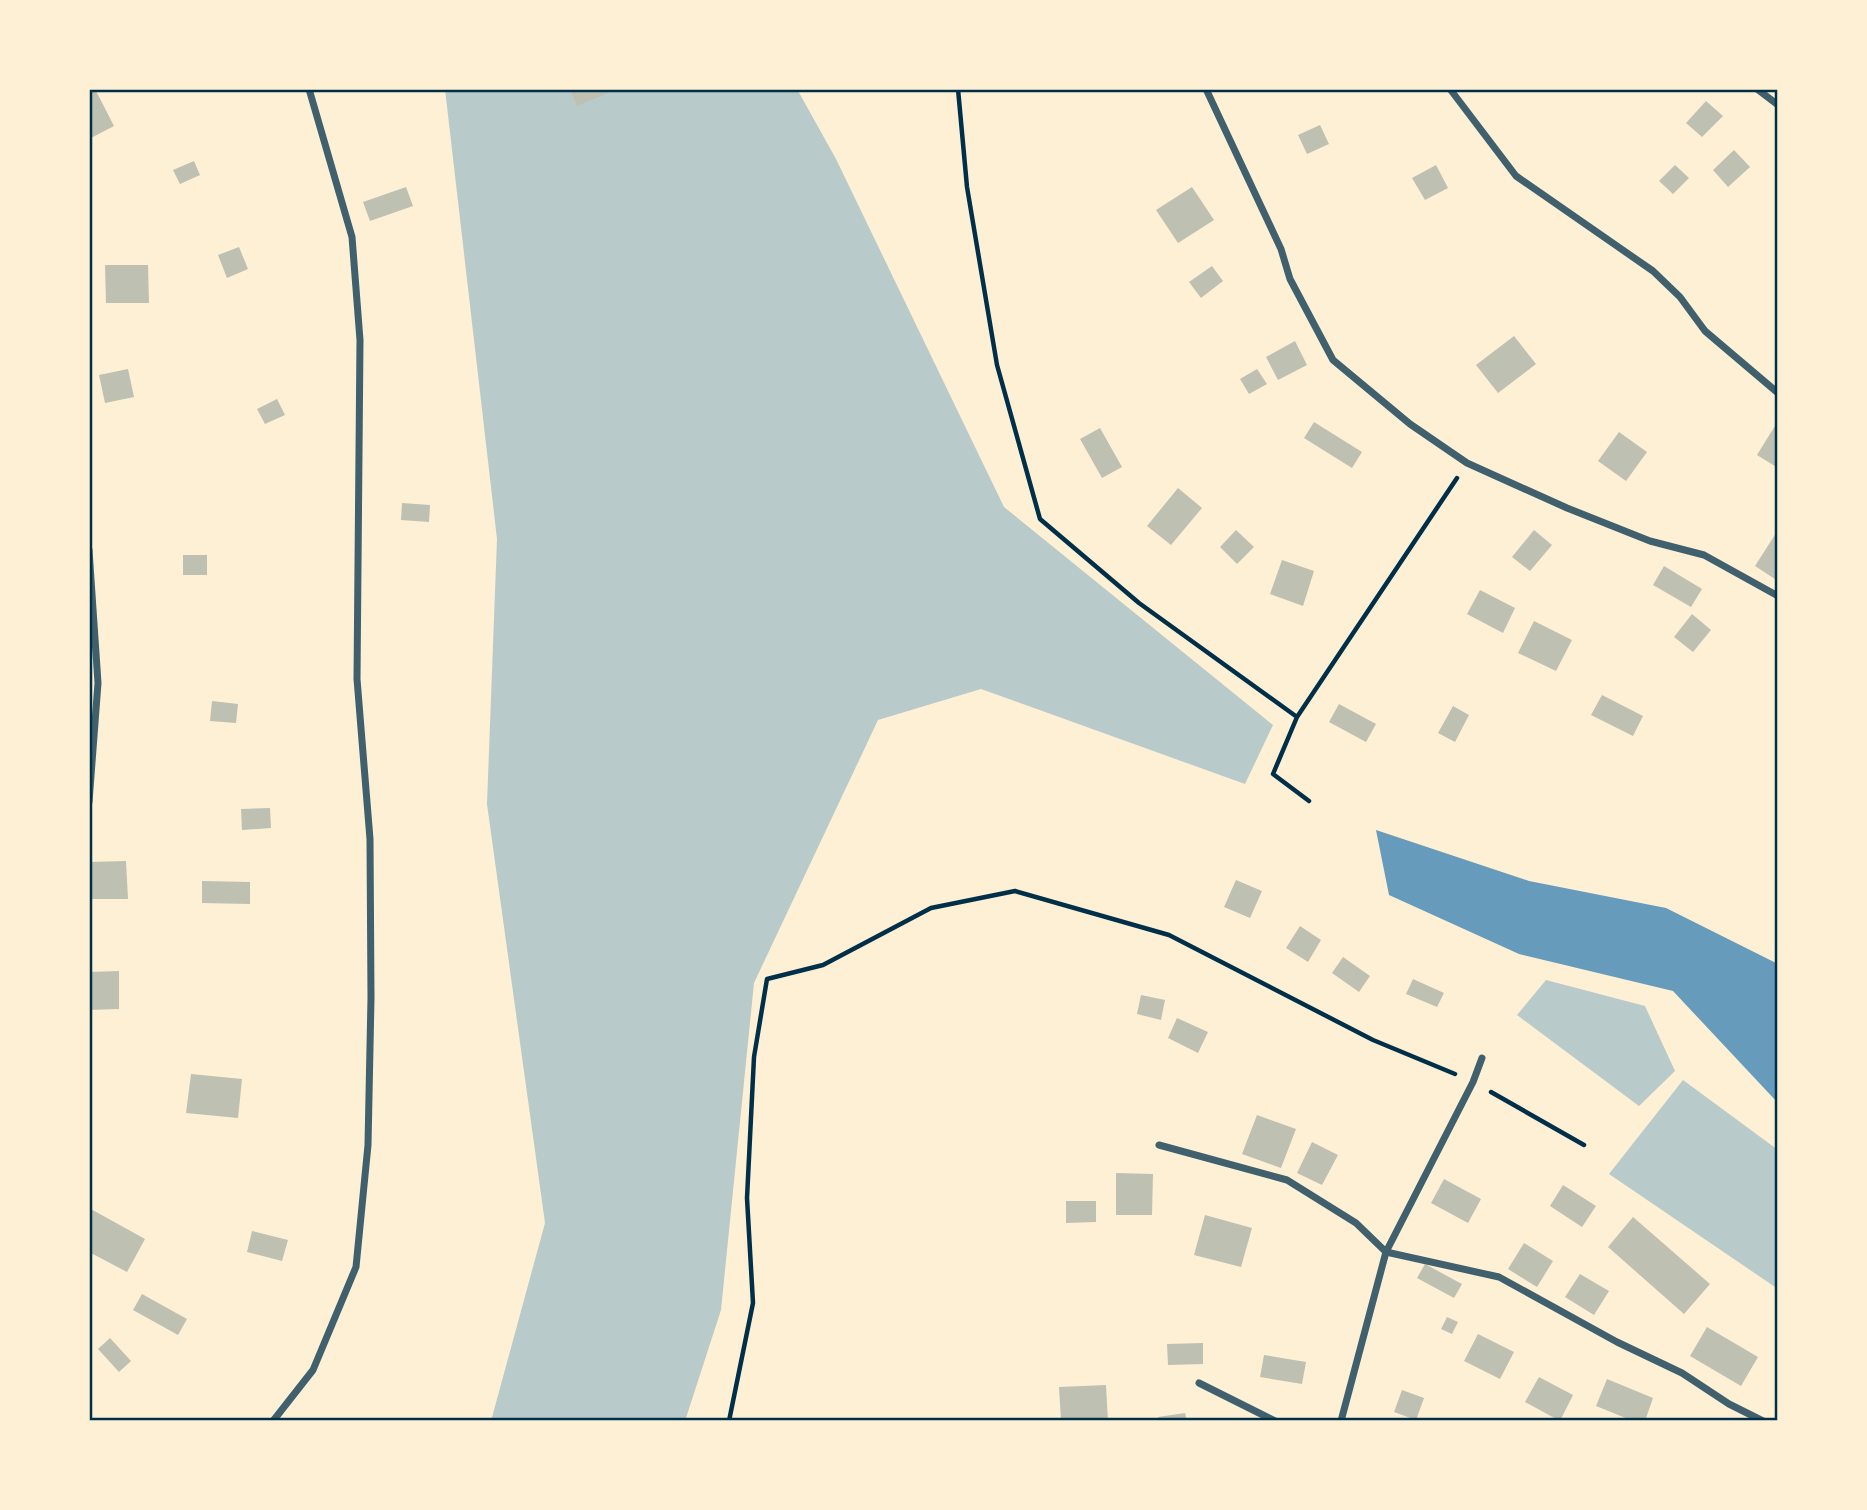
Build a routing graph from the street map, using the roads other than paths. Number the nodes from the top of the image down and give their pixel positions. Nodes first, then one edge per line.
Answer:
1 (309, 89) edge
2 (1206, 89) edge
3 (1450, 89) edge
4 (1758, 89) edge
5 (1778, 105) edge
6 (1778, 393) edge
7 (89, 550) edge
8 (1778, 596) edge
9 (89, 802) edge
10 (1482, 1058) dead end
11 (1159, 1145) dead end
12 (1386, 1252) junction
13 (1199, 1383) dead end
14 (273, 1421) edge
15 (1275, 1421) edge
16 (1341, 1421) edge
17 (1763, 1421) edge

1 - 14 street
2 - 8 street
3 - 6 street
4 - 5 street
7 - 9 street
10 - 12 street
11 - 12 street
12 - 16 street
12 - 17 street
13 - 15 street

